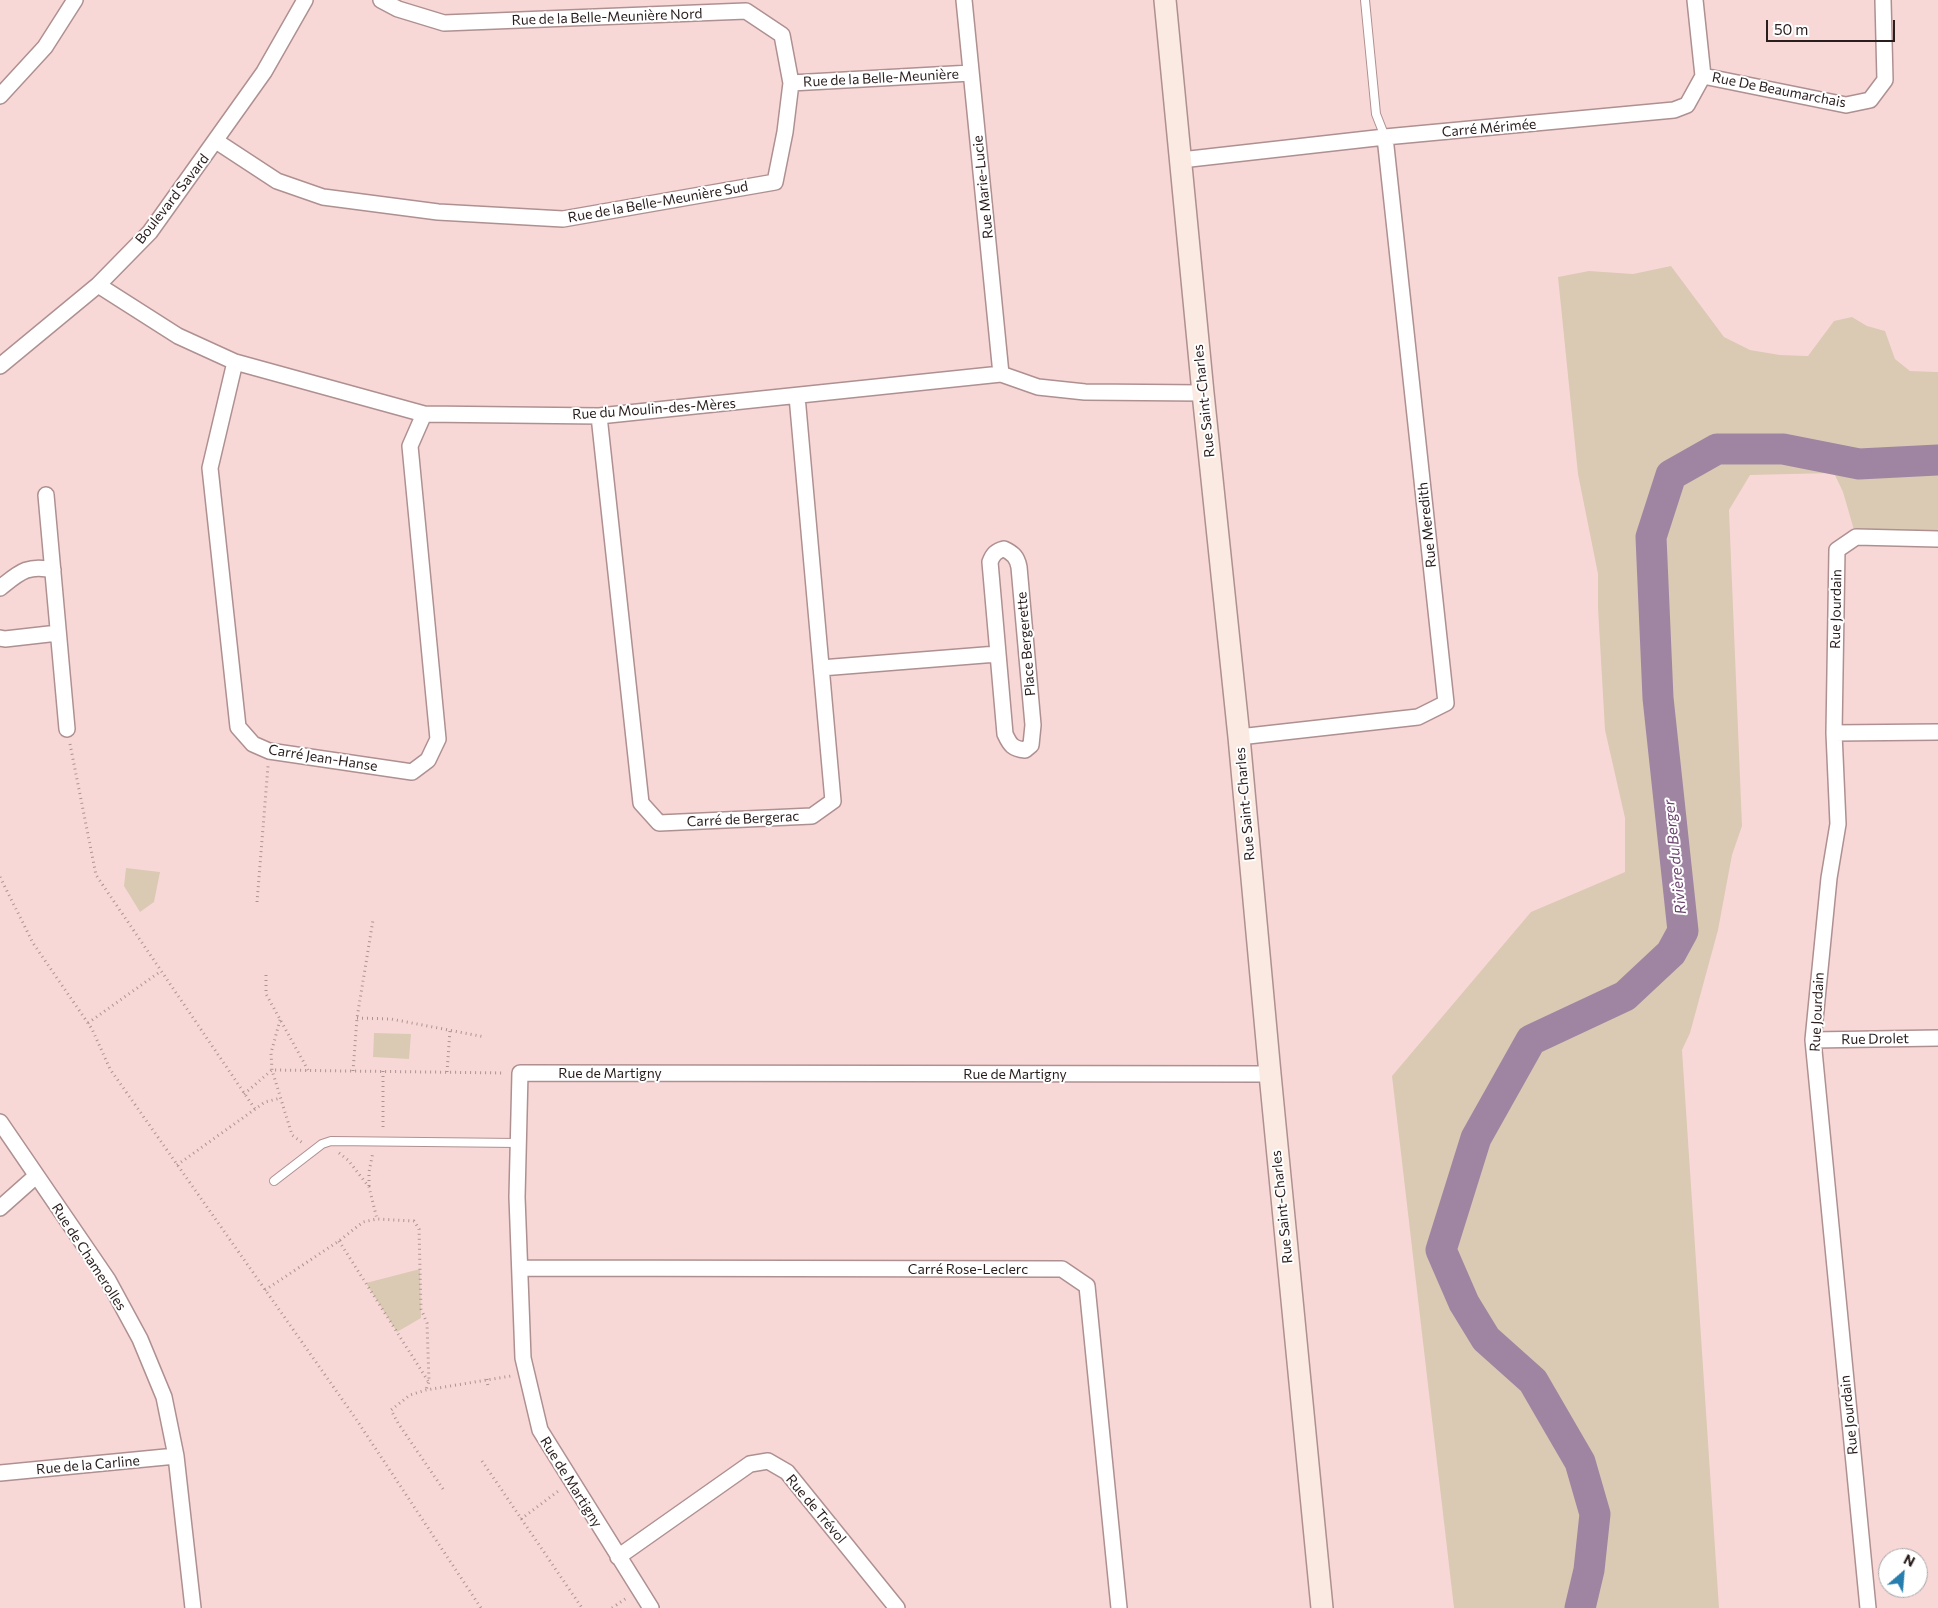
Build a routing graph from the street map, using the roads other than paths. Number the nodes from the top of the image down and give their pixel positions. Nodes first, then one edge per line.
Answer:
1 (75, 0) edge
2 (305, 0) edge
3 (382, 0) edge
4 (964, 0) edge
5 (1165, 0) edge
6 (1365, 0) edge
7 (1695, 0) edge
8 (1883, 0) edge
9 (971, 73) junction
10 (1702, 76) junction
11 (791, 83) junction
12 (0, 96) edge
13 (1385, 137) junction
14 (216, 141) junction
15 (1181, 160) junction
16 (98, 285) junction
17 (235, 362) junction
18 (0, 366) edge
19 (1001, 374) junction
20 (1203, 393) junction
21 (797, 396) junction
22 (424, 414) junction
23 (600, 416) junction
24 (46, 495) dead end
25 (1938, 539) edge
26 (53, 570) junction
27 (0, 588) edge
28 (58, 633) junction
29 (0, 638) edge
30 (997, 654) junction
31 (821, 668) junction
32 (67, 729) road end
33 (1938, 732) edge
34 (1834, 733) junction
35 (1239, 737) junction
36 (1938, 1038) edge
37 (1812, 1040) junction
38 (1270, 1074) junction
39 (0, 1122) edge
40 (518, 1143) junction
41 (36, 1176) junction
42 (274, 1181) dead end
43 (0, 1208) edge
44 (520, 1268) junction
45 (176, 1456) junction
46 (0, 1473) edge
47 (618, 1557) junction
48 (193, 1608) edge
49 (652, 1608) edge
50 (898, 1608) edge
51 (1119, 1608) edge
52 (1322, 1608) edge
53 (1868, 1608) edge

1 - 12 street
2 - 14 street, Boulevard Savard
3 - 11 street, Rue de la Belle-Meunière Nord
4 - 9 street, Rue Marie-Lucie
5 - 15 street, Rue Saint-Charles
6 - 13 lane
7 - 10 street
8 - 10 street, Rue De Beaumarchais
9 - 11 street, Rue de la Belle-Meunière
9 - 19 street, Rue Marie-Lucie
10 - 13 street, Carré Mérimée
11 - 14 street, Rue de la Belle-Meunière Sud
13 - 15 street, Carré Mérimée
13 - 35 street, Rue Meredith
14 - 16 street, Boulevard Savard
15 - 20 street, Rue Saint-Charles
16 - 17 street, Rue du Moulin-des-Mères
16 - 18 street, Boulevard Savard
17 - 22 street, Rue du Moulin-des-Mères
17 - 22 street, Carré Jean-Hanse
19 - 20 street, Rue du Moulin-des-Mères
19 - 21 street, Rue du Moulin-des-Mères
20 - 35 street, Rue Saint-Charles
21 - 23 street, Rue du Moulin-des-Mères
21 - 31 street, Carré de Bergerac
22 - 23 street, Rue du Moulin-des-Mères
23 - 31 street, Carré de Bergerac
24 - 26 street
25 - 34 street, Rue Jourdain
26 - 27 street
26 - 28 street
28 - 29 street
28 - 32 street
30 - 30 street, Place Bergerette
30 - 31 street
33 - 34 street
34 - 37 street, Rue Jourdain
35 - 38 street, Rue Saint-Charles
36 - 37 street, Rue Drolet
37 - 53 street, Rue Jourdain
38 - 40 street, Rue de Martigny
38 - 52 street, Rue Saint-Charles
39 - 41 street, Rue de Chamerolles
40 - 42 lane
40 - 44 street, Rue de Martigny
41 - 43 street
41 - 45 street, Rue de Chamerolles
44 - 47 street, Rue de Martigny
44 - 51 street, Carré Rose-Leclerc
45 - 46 street, Rue de la Carline
45 - 48 street, Rue de Chamerolles
47 - 49 street, Rue de Martigny
47 - 50 street, Rue de Trévol

